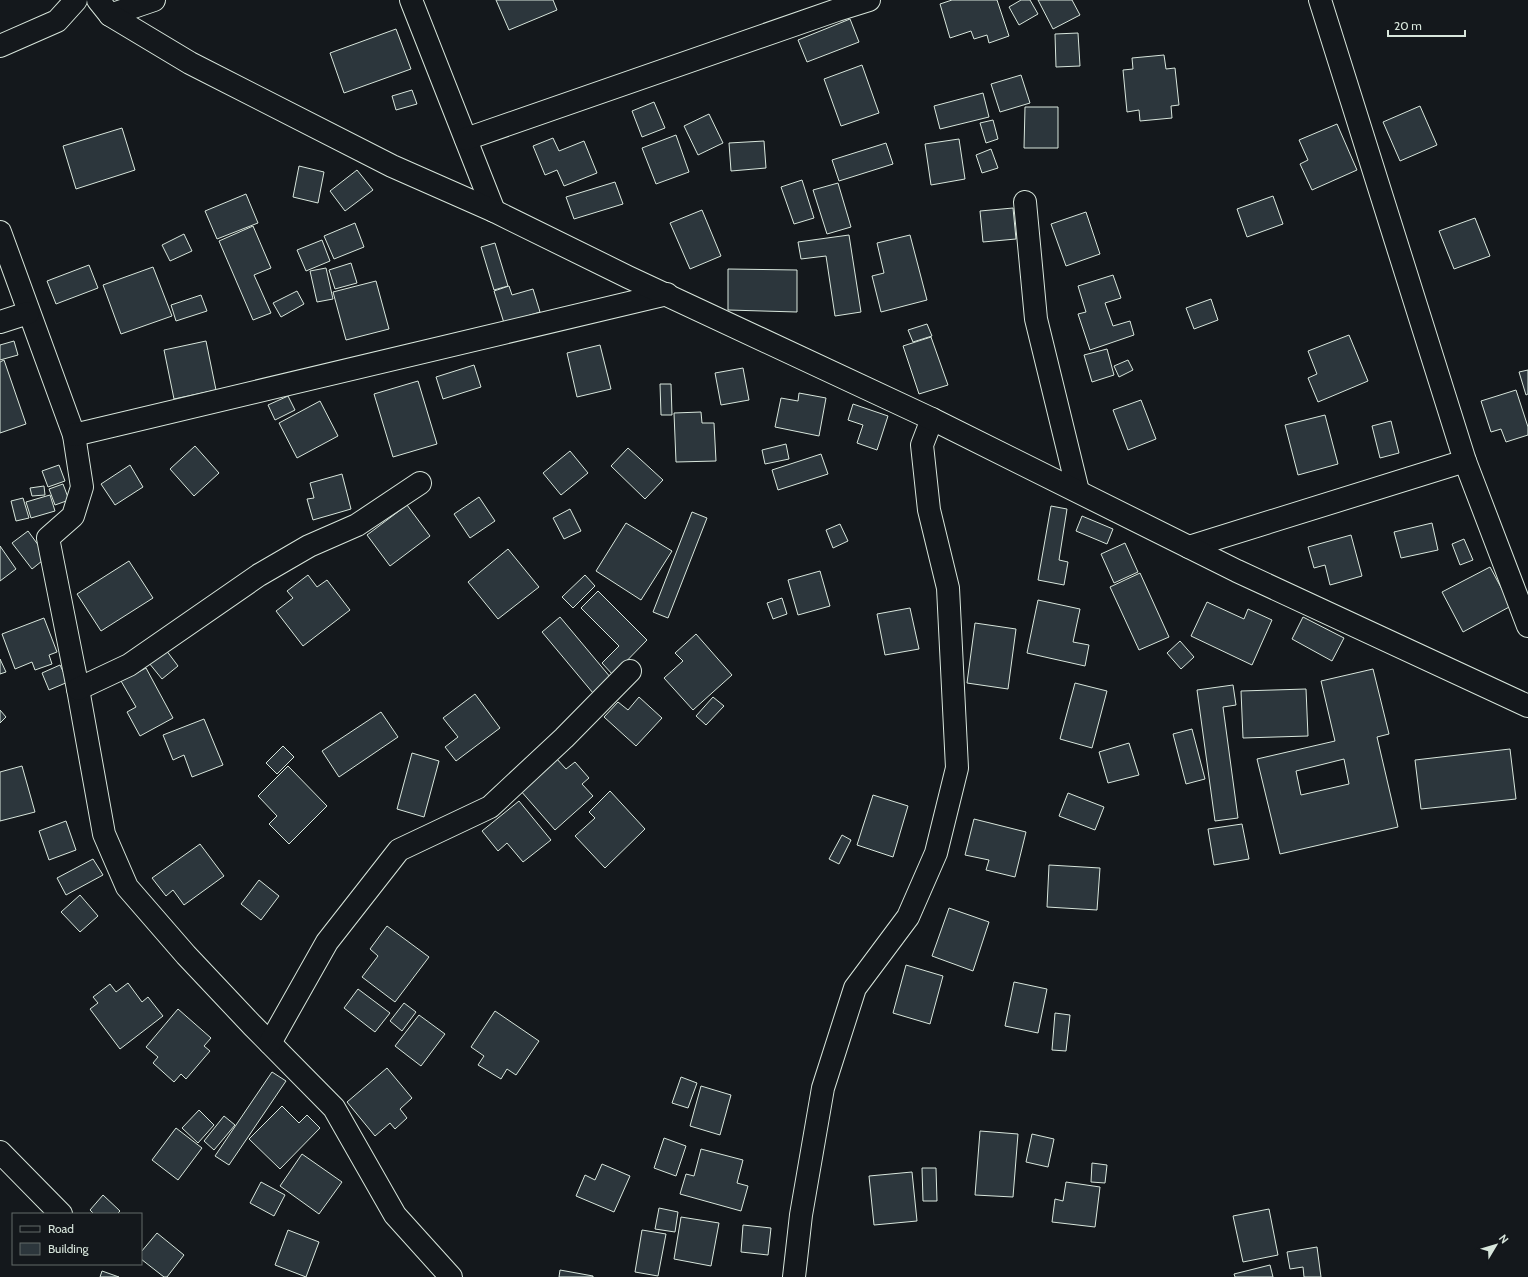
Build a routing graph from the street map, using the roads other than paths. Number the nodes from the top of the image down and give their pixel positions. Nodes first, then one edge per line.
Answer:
1 (76, 0) edge
2 (154, 0) edge
3 (411, 0) edge
4 (869, 0) edge
5 (1320, 0) edge
6 (104, 8) edge
7 (0, 46) edge
8 (466, 139) junction
9 (1025, 202) dead end
10 (494, 211) junction
11 (0, 232) edge
12 (667, 294) junction
13 (28, 313) junction
14 (0, 322) edge
15 (932, 419) junction
16 (74, 436) junction
17 (1465, 461) junction
18 (420, 483) dead end
19 (1078, 491) junction
20 (1189, 547) junction
21 (1528, 626) edge
22 (630, 672) dead end
23 (78, 689) junction
24 (1528, 706) edge
25 (270, 1043) junction
26 (0, 1152) edge
27 (60, 1213) edge
28 (451, 1277) edge
29 (794, 1277) edge

1 - 7 street
2 - 6 street
3 - 8 street
4 - 8 street
5 - 17 street
6 - 10 street
8 - 10 street
9 - 19 street
10 - 12 street
11 - 13 street
12 - 15 street
12 - 16 street
13 - 14 street
13 - 16 street
15 - 19 street
15 - 29 street
16 - 23 street
17 - 20 street
17 - 21 street
18 - 23 street
19 - 20 street
20 - 24 street
22 - 25 street
23 - 25 street
25 - 28 street
26 - 27 street

